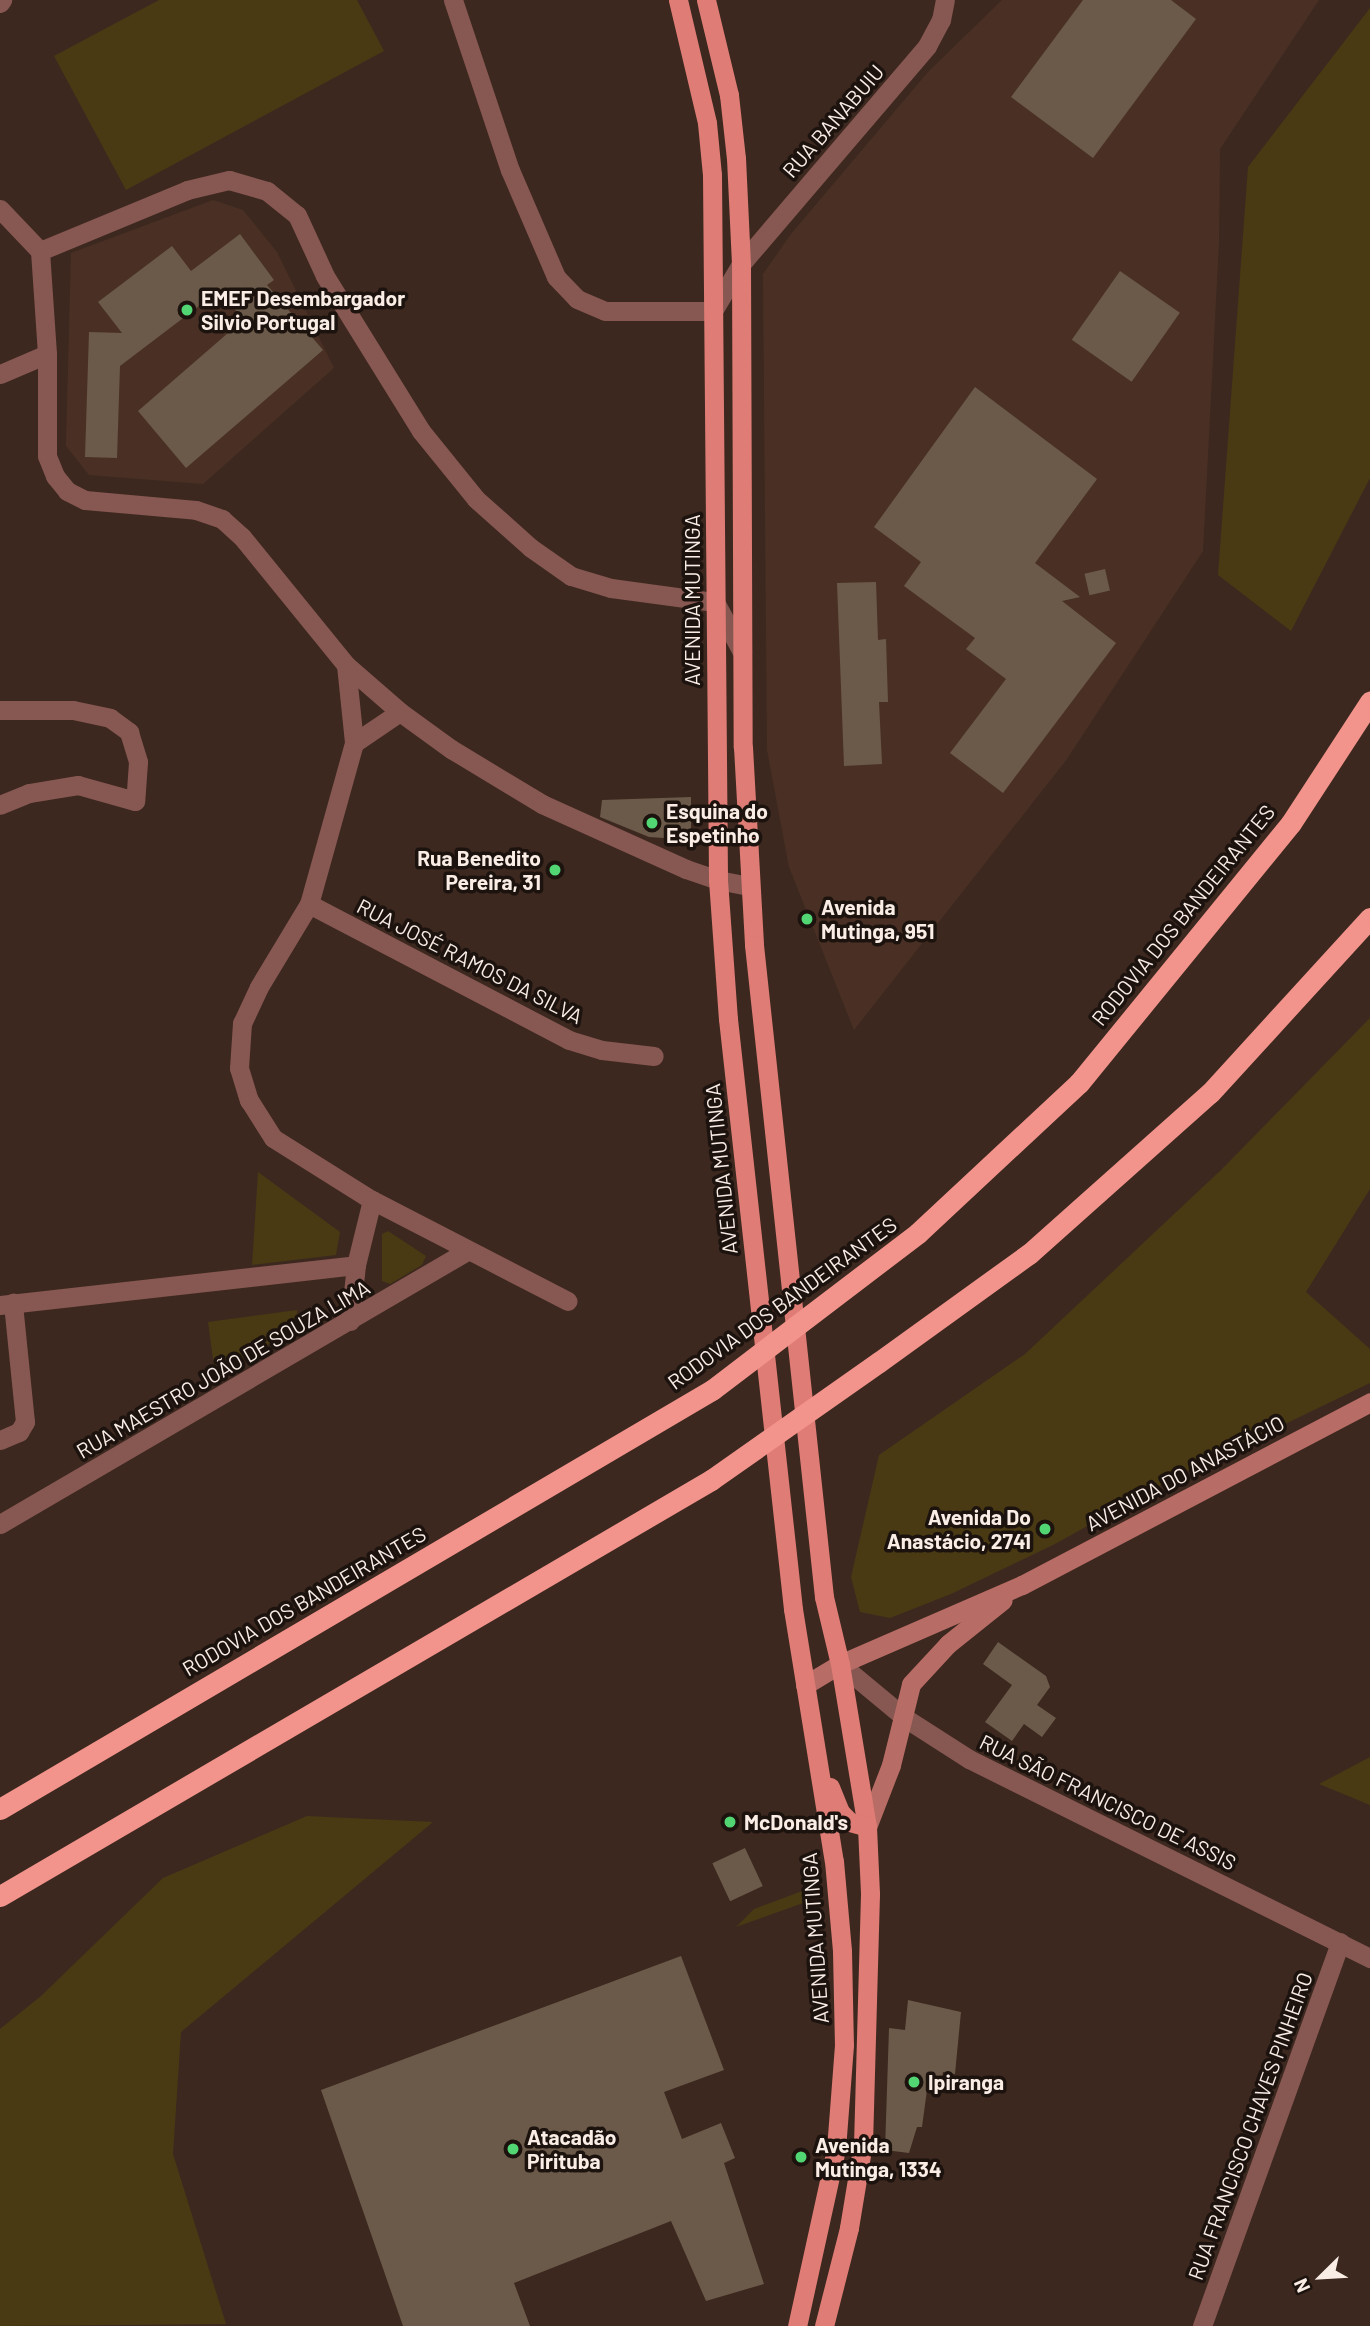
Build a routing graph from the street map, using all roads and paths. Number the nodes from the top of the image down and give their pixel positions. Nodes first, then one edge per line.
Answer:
1 (453, 0) edge
2 (678, 0) edge
3 (706, 0) edge
4 (945, 0) edge
5 (0, 209) edge
6 (40, 251) junction
7 (741, 264) junction
8 (713, 311) junction
9 (47, 354) junction
10 (0, 374) edge
11 (715, 602) junction
12 (742, 652) junction
13 (346, 665) junction
14 (1370, 702) edge
15 (0, 710) edge
16 (400, 712) junction
17 (354, 743) junction
18 (0, 805) edge
19 (718, 880) junction
20 (749, 886) junction
21 (309, 904) junction
22 (1370, 918) edge
23 (654, 1056) dead end
24 (372, 1200) junction
25 (467, 1251) junction
26 (356, 1265) junction
27 (568, 1301) dead end
28 (6, 1304) edge
29 (351, 1321) junction
30 (1370, 1402) edge
31 (0, 1440) edge
32 (0, 1524) edge
33 (1022, 1585) junction
34 (840, 1664) junction
35 (805, 1685) junction
36 (905, 1718) junction
37 (817, 1754) junction
38 (0, 1809) edge
39 (867, 1827) junction
40 (0, 1896) edge
41 (1340, 1942) junction
42 (1370, 1958) edge
43 (797, 2326) edge
44 (824, 2326) edge
45 (1202, 2326) edge

1 - 8 street
2 - 8 main road, AVENIDA MUTINGA
3 - 7 main road
4 - 7 street, RUA BANABUIU
5 - 6 street
6 - 9 street
6 - 11 street
7 - 8 street, RUA BANABUIU
7 - 12 main road
8 - 11 main road, AVENIDA MUTINGA
9 - 10 street
9 - 13 street
11 - 12 street
11 - 19 main road, AVENIDA MUTINGA
12 - 20 main road
13 - 16 street
13 - 17 street
14 - 38 highway, RODOVIA DOS BANDEIRANTES
15 - 18 street
16 - 17 street
16 - 19 street
17 - 21 street
19 - 20 street
19 - 35 main road, AVENIDA MUTINGA
20 - 34 main road
21 - 23 street, RUA JOSÉ RAMOS DA SILVA
21 - 24 street
22 - 40 highway
24 - 25 street
24 - 26 street
25 - 27 street
25 - 29 street, RUA MAESTRO JOÃO DE SOUZA LIMA
26 - 28 street
26 - 29 street
28 - 31 street
29 - 32 street, RUA MAESTRO JOÃO DE SOUZA LIMA
30 - 33 main road, AVENIDA DO ANASTÁCIO
33 - 34 main road, AVENIDA DO ANASTÁCIO
33 - 36 main road, AVENIDA DO ANASTÁCIO
34 - 35 main road, AVENIDA DO ANASTÁCIO
34 - 36 street, RUA SÃO FRANCISCO DE ASSIS
34 - 39 main road
35 - 37 main road, AVENIDA MUTINGA
36 - 39 main road, AVENIDA DO ANASTÁCIO
36 - 41 street, RUA SÃO FRANCISCO DE ASSIS
37 - 39 main road
37 - 43 main road, AVENIDA MUTINGA
39 - 44 main road
41 - 42 street, RUA SÃO FRANCISCO DE ASSIS
41 - 45 street, RUA FRANCISCO CHAVES PINHEIRO

